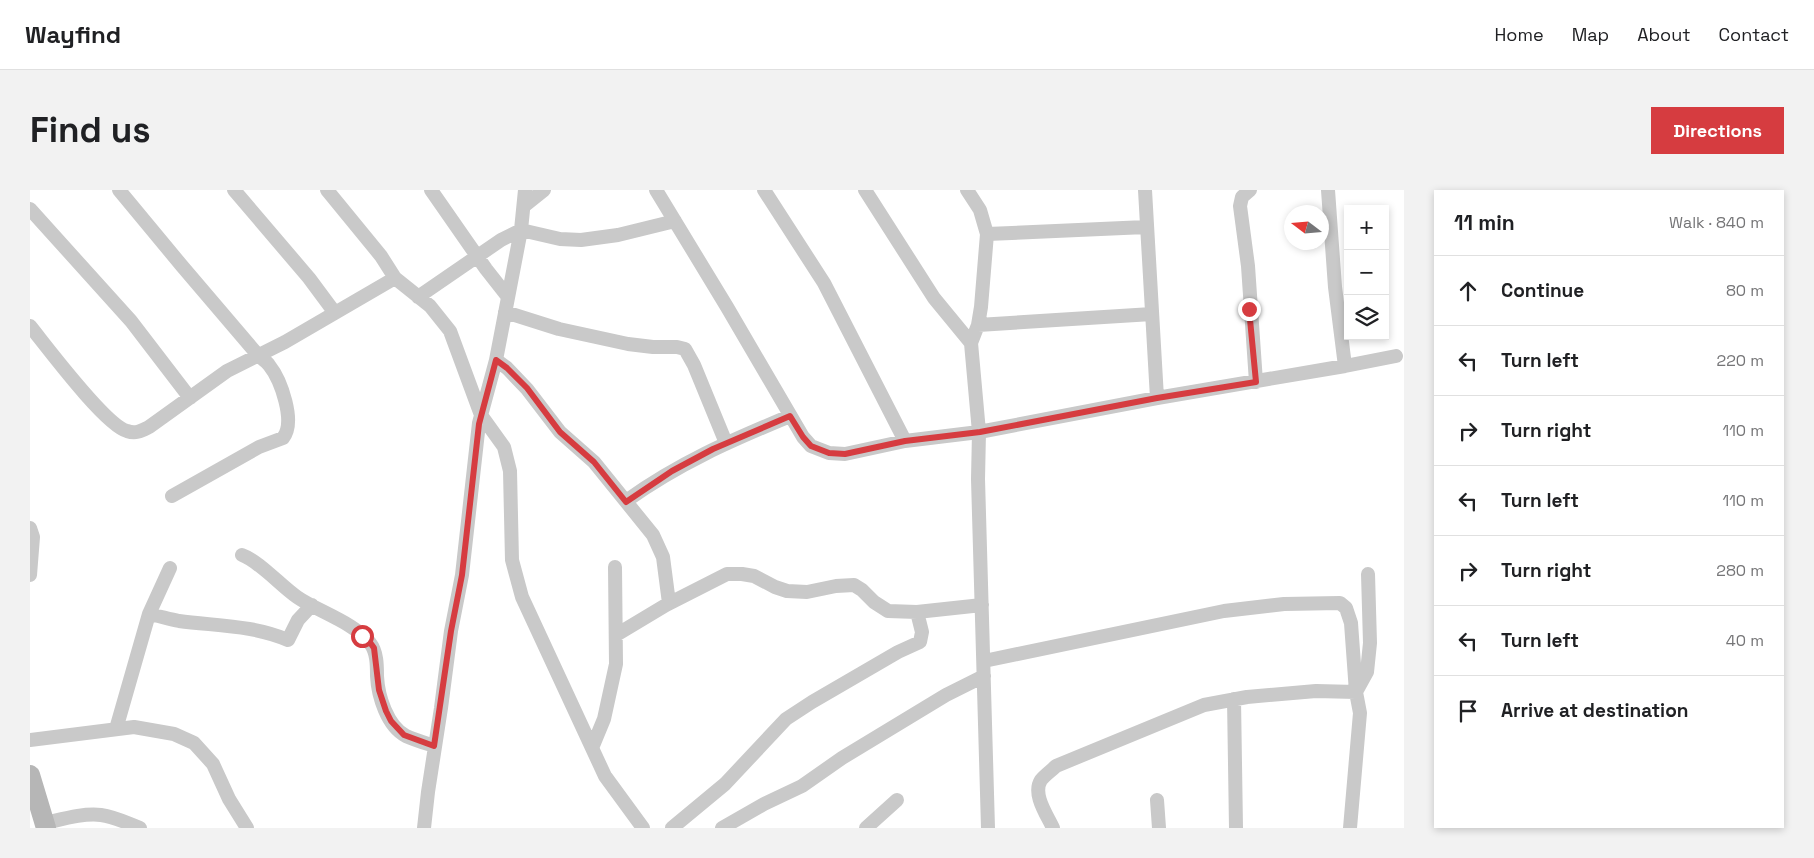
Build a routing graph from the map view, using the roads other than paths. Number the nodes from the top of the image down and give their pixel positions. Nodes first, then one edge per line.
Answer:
1 (119, 190) edge
2 (234, 190) edge
3 (327, 190) edge
4 (430, 190) edge
5 (525, 190) edge
6 (544, 190) edge
7 (656, 190) edge
8 (764, 190) edge
9 (865, 190) edge
10 (967, 190) edge
11 (1145, 190) edge
12 (1250, 190) edge
13 (1328, 190) edge
14 (524, 206) junction
15 (30, 209) edge
16 (675, 221) junction
17 (1146, 227) junction
18 (521, 230) junction
19 (987, 234) junction
20 (477, 256) junction
21 (395, 278) junction
22 (418, 297) junction
23 (508, 297) junction
24 (505, 312) junction
25 (335, 314) junction
26 (1152, 314) junction
27 (978, 325) junction
28 (30, 326) edge
29 (971, 343) junction
30 (257, 354) junction
31 (1396, 356) dead end
32 (496, 360) junction
33 (1345, 366) junction
34 (1256, 382) junction
35 (190, 398) junction
36 (1157, 398) junction
37 (480, 415) junction
38 (790, 416) junction
39 (980, 432) junction
40 (905, 441) junction
41 (726, 443) junction
42 (172, 496) dead end
43 (626, 502) junction
44 (30, 528) edge
45 (242, 555) dead end
46 (615, 567) dead end
47 (170, 568) dead end
48 (1368, 574) dead end
49 (30, 576) edge
50 (669, 603) junction
51 (312, 605) junction
52 (982, 605) junction
53 (917, 612) junction
54 (149, 614) junction
55 (616, 635) junction
56 (984, 662) junction
57 (984, 676) junction
58 (1356, 692) junction
59 (1234, 699) junction
60 (116, 729) junction
61 (30, 740) edge
62 (434, 746) junction
63 (592, 748) junction
64 (30, 775) edge
65 (897, 800) dead end
66 (1157, 800) dead end
67 (46, 825) edge
68 (636, 826) edge
69 (140, 828) edge
70 (247, 828) edge
71 (424, 828) edge
72 (672, 828) edge
73 (722, 828) edge
74 (866, 828) edge
75 (988, 828) edge
76 (1053, 828) edge
77 (1159, 828) edge
78 (1236, 828) edge
79 (1350, 828) edge

1 - 30 street
2 - 25 street
3 - 21 street
4 - 20 street
5 - 14 street
6 - 14 street
7 - 16 street
8 - 40 street
9 - 29 street
10 - 19 street
11 - 17 street
12 - 34 street
13 - 33 street
14 - 18 street
15 - 35 street
16 - 18 street
16 - 38 street
17 - 19 street
17 - 26 street
18 - 20 street
18 - 23 street
19 - 27 street
20 - 22 street
20 - 23 street
21 - 22 street
21 - 25 street
22 - 37 street
23 - 24 street
24 - 32 street
24 - 41 street
25 - 30 street
26 - 27 street
26 - 36 street
27 - 29 street
28 - 35 street
29 - 39 street
30 - 35 street
30 - 42 street
31 - 33 street
32 - 37 street
32 - 43 street
33 - 34 street
34 - 36 street
36 - 39 street
37 - 62 street
37 - 63 street
38 - 40 street
38 - 41 street
39 - 40 street
39 - 52 street
41 - 43 street
43 - 50 street
44 - 49 street
45 - 51 street
46 - 55 street
47 - 54 street
48 - 58 street
50 - 53 street
50 - 55 street
51 - 54 street
51 - 62 street
52 - 53 street
52 - 56 street
53 - 72 street
54 - 60 street
55 - 63 street
56 - 57 street
56 - 58 street
57 - 73 street
57 - 75 street
58 - 59 street
58 - 79 street
59 - 76 street
59 - 78 street
60 - 61 street
60 - 70 street
62 - 71 street
63 - 68 street
64 - 67 street
65 - 74 street
66 - 77 street
67 - 69 street

